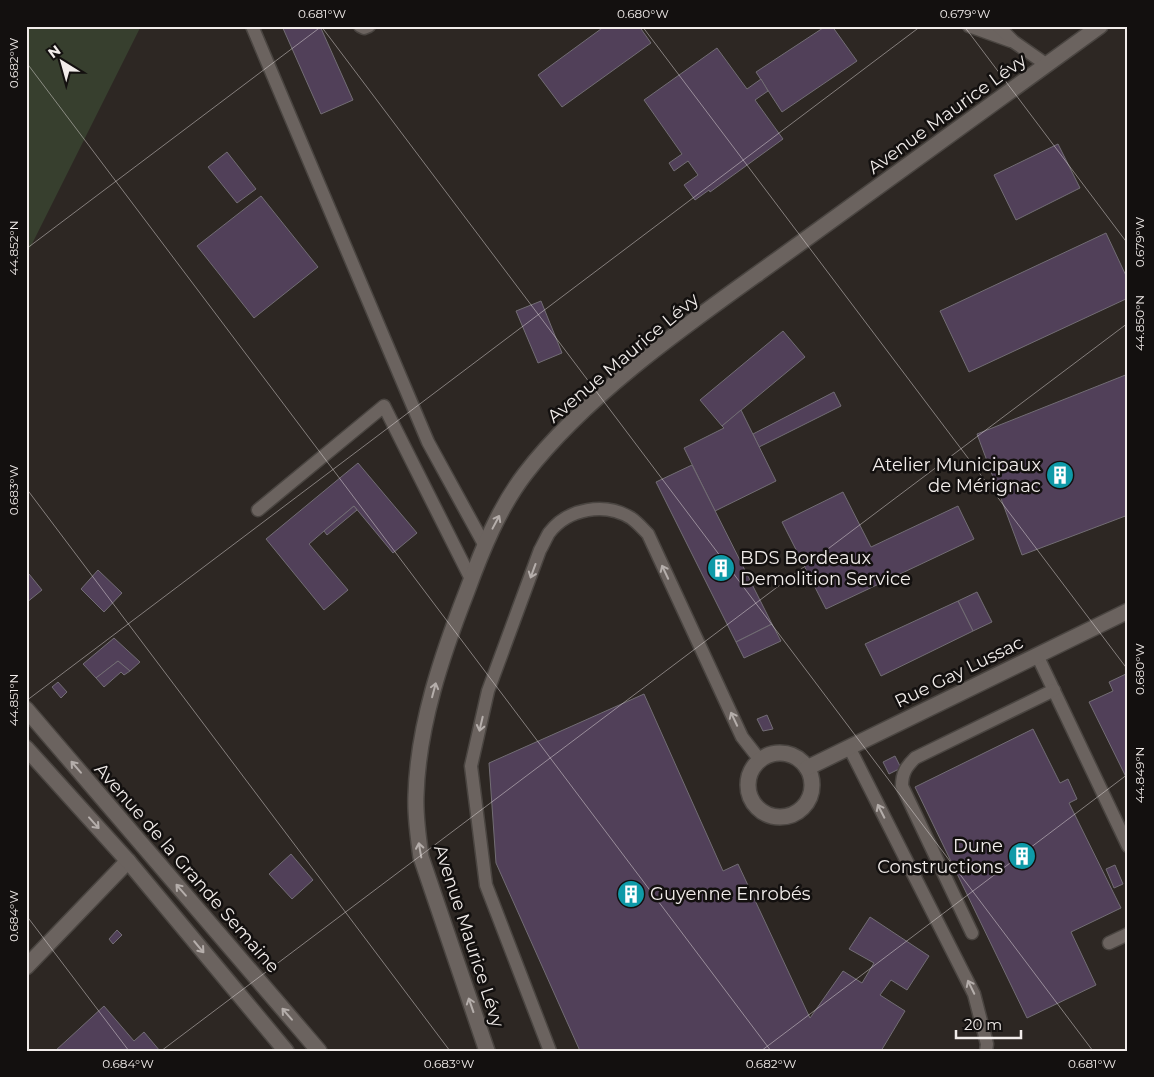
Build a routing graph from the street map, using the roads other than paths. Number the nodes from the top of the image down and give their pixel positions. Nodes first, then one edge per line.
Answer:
1 (252, 26) edge
2 (360, 26) edge
3 (369, 26) edge
4 (969, 26) edge
5 (998, 26) edge
6 (1100, 26) edge
7 (1014, 42) junction
8 (1047, 65) junction
9 (258, 510) dead end
10 (485, 546) junction
11 (471, 579) junction
12 (1128, 610) edge
13 (1037, 655) junction
14 (1054, 690) junction
15 (26, 709) edge
16 (26, 748) edge
17 (849, 748) junction
18 (760, 760) junction
19 (807, 768) junction
20 (1128, 846) edge
21 (128, 861) junction
22 (972, 933) dead end
23 (1128, 934) edge
24 (1109, 943) dead end
25 (26, 967) edge
26 (286, 1051) edge
27 (319, 1051) edge
28 (487, 1051) edge
29 (550, 1051) edge
30 (986, 1051) edge

1 - 10 lane
2 - 3 lane
4 - 7 lane
5 - 7 lane
6 - 8 street, Avenue Maurice Lévy
7 - 8 lane
10 -> 8 street, Avenue Maurice Lévy
9 - 11 lane
10 - 11 street, Avenue Maurice Lévy
28 -> 11 street, Avenue Maurice Lévy
12 - 13 street, Rue Gay Lussac
13 - 14 lane
13 - 17 street, Rue Gay Lussac
14 - 20 lane
14 - 22 lane
27 -> 15 street, Avenue de la Grande Semaine
16 -> 21 street
17 - 19 street, Rue Gay Lussac
30 -> 17 lane
18 - 19 street
18 - 19 street
18 -> 29 lane
21 - 25 street
21 -> 26 street
23 - 24 lane

